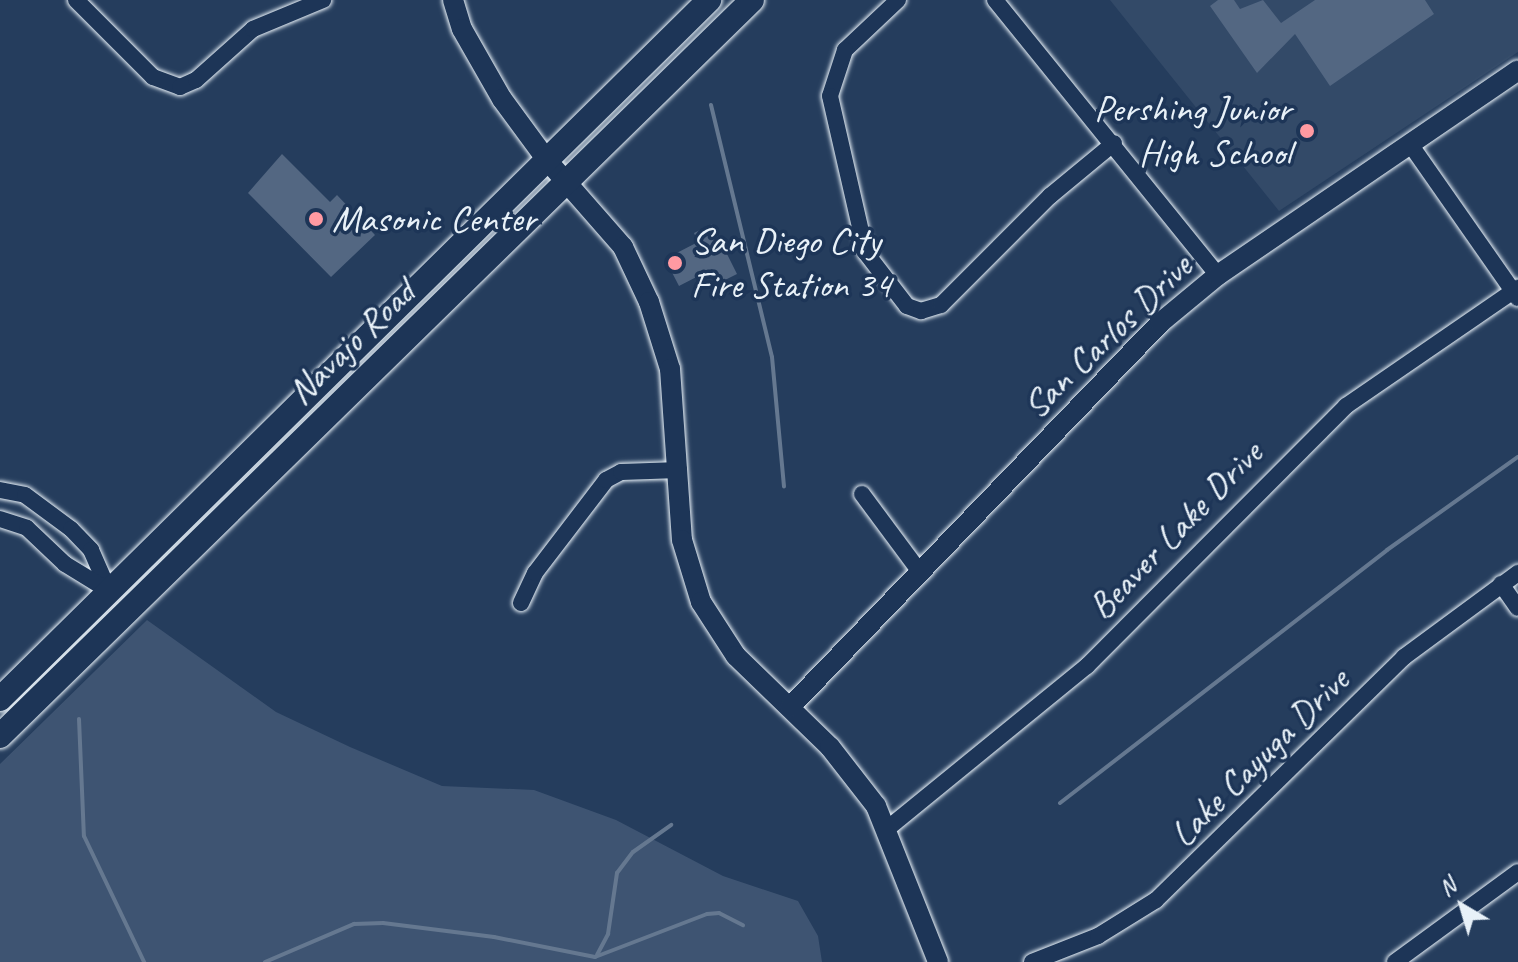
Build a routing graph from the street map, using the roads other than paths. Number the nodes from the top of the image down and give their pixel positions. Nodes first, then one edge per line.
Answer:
1 (76, 0) edge
2 (323, 0) edge
3 (453, 0) edge
4 (709, 0) edge
5 (752, 0) edge
6 (898, 0) edge
7 (995, 0) edge
8 (1518, 70) edge
9 (1114, 143) junction
10 (1410, 144) junction
11 (546, 159) junction
12 (566, 181) junction
13 (1218, 275) junction
14 (1516, 292) edge
15 (679, 470) junction
16 (0, 490) edge
17 (862, 494) dead end
18 (56, 516) junction
19 (0, 519) edge
20 (38, 537) junction
21 (920, 572) junction
22 (1518, 573) edge
23 (1501, 584) junction
24 (109, 591) junction
25 (521, 603) dead end
26 (1518, 608) edge
27 (0, 699) edge
28 (790, 707) junction
29 (0, 724) edge
30 (0, 736) edge
31 (887, 829) junction
32 (1518, 872) edge
33 (938, 962) edge
34 (1032, 962) edge
35 (1395, 962) edge

1 - 2 street
3 - 11 street
4 - 11 main road, Navajo Road
5 - 12 main road, Navajo Road
6 - 9 street
7 - 9 street
8 - 10 street, San Carlos Drive
9 - 13 street
10 - 13 street, San Carlos Drive
10 - 14 street
11 - 12 street
11 - 24 main road, Navajo Road
12 - 15 street
12 - 30 main road, Navajo Road
13 - 21 street, San Carlos Drive
14 - 31 street, Beaver Lake Drive
15 - 25 street
15 - 28 street
16 - 18 street
17 - 21 street
18 - 20 street
18 - 24 street
19 - 20 street
20 - 24 street
21 - 28 street, San Carlos Drive
22 - 23 street, Lake Cayuga Drive
23 - 26 street
23 - 34 street, Lake Cayuga Drive
24 - 27 main road, Navajo Road
24 - 29 main road
28 - 31 street
31 - 33 street
32 - 35 street

